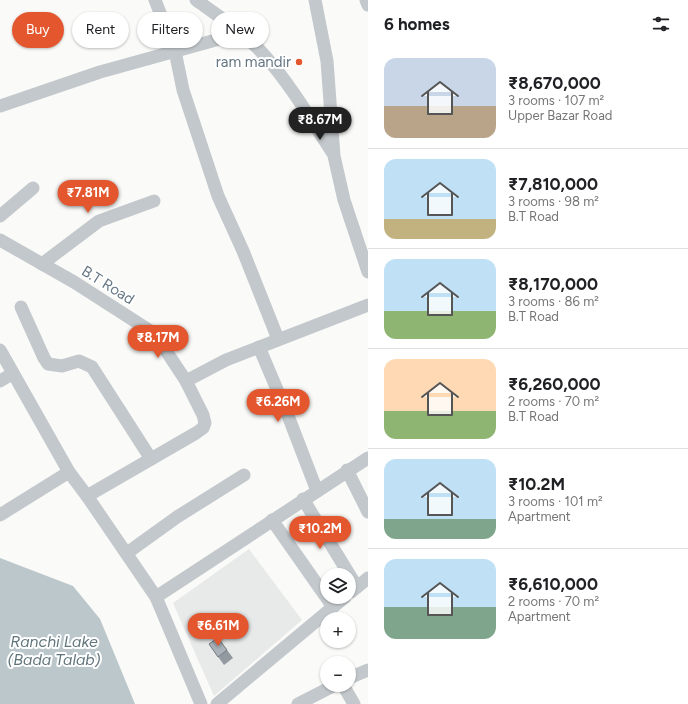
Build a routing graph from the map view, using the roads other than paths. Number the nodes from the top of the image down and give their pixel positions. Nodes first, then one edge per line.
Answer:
1 (155, 0) edge
2 (196, 0) edge
3 (316, 0) edge
4 (366, 0) edge
5 (368, 5) edge
6 (212, 12) edge
7 (211, 41) edge
8 (257, 48) edge
9 (175, 51) junction
10 (0, 106) edge
11 (334, 156) junction
12 (33, 188) dead end
13 (154, 200) dead end
14 (0, 216) edge
15 (0, 240) edge
16 (42, 264) junction
17 (367, 264) edge
18 (368, 305) edge
19 (21, 307) dead end
20 (278, 339) junction
21 (259, 347) junction
22 (0, 350) edge
23 (12, 374) junction
24 (186, 381) junction
25 (0, 382) edge
26 (368, 458) edge
27 (151, 459) junction
28 (347, 470) junction
29 (69, 472) junction
30 (244, 475) dead end
31 (316, 490) junction
32 (87, 496) junction
33 (303, 499) junction
34 (368, 512) edge
35 (0, 515) edge
36 (272, 520) junction
37 (127, 553) junction
38 (341, 568) edge
39 (368, 578) edge
40 (356, 588) edge
41 (156, 597) junction
42 (337, 604) edge
43 (333, 607) junction
44 (368, 670) edge
45 (356, 675) edge
46 (321, 692) edge
47 (347, 692) edge
48 (201, 704) edge
49 (217, 704) edge
50 (298, 704) edge
51 (354, 704) edge

1 - 9 street
2 - 6 street
3 - 11 street
4 - 5 street
7 - 9 street
8 - 11 street
9 - 10 street
9 - 20 street
11 - 17 street
12 - 14 street
13 - 16 street
15 - 16 street, B.T Road
16 - 24 street, B.T Road
18 - 20 street
19 - 27 street
20 - 21 street
21 - 24 street
21 - 31 street
22 - 23 street
23 - 25 street
23 - 29 street
24 - 27 street, B.T Road
26 - 28 street
27 - 32 street, B.T Road
28 - 31 street
28 - 34 street
29 - 32 street
29 - 35 street
30 - 37 street
31 - 33 street
32 - 37 street
33 - 36 street
33 - 38 street
36 - 41 street
36 - 43 street
37 - 41 street
39 - 40 street
41 - 48 street
42 - 43 street
43 - 49 street
44 - 45 street
46 - 50 street
47 - 51 street

